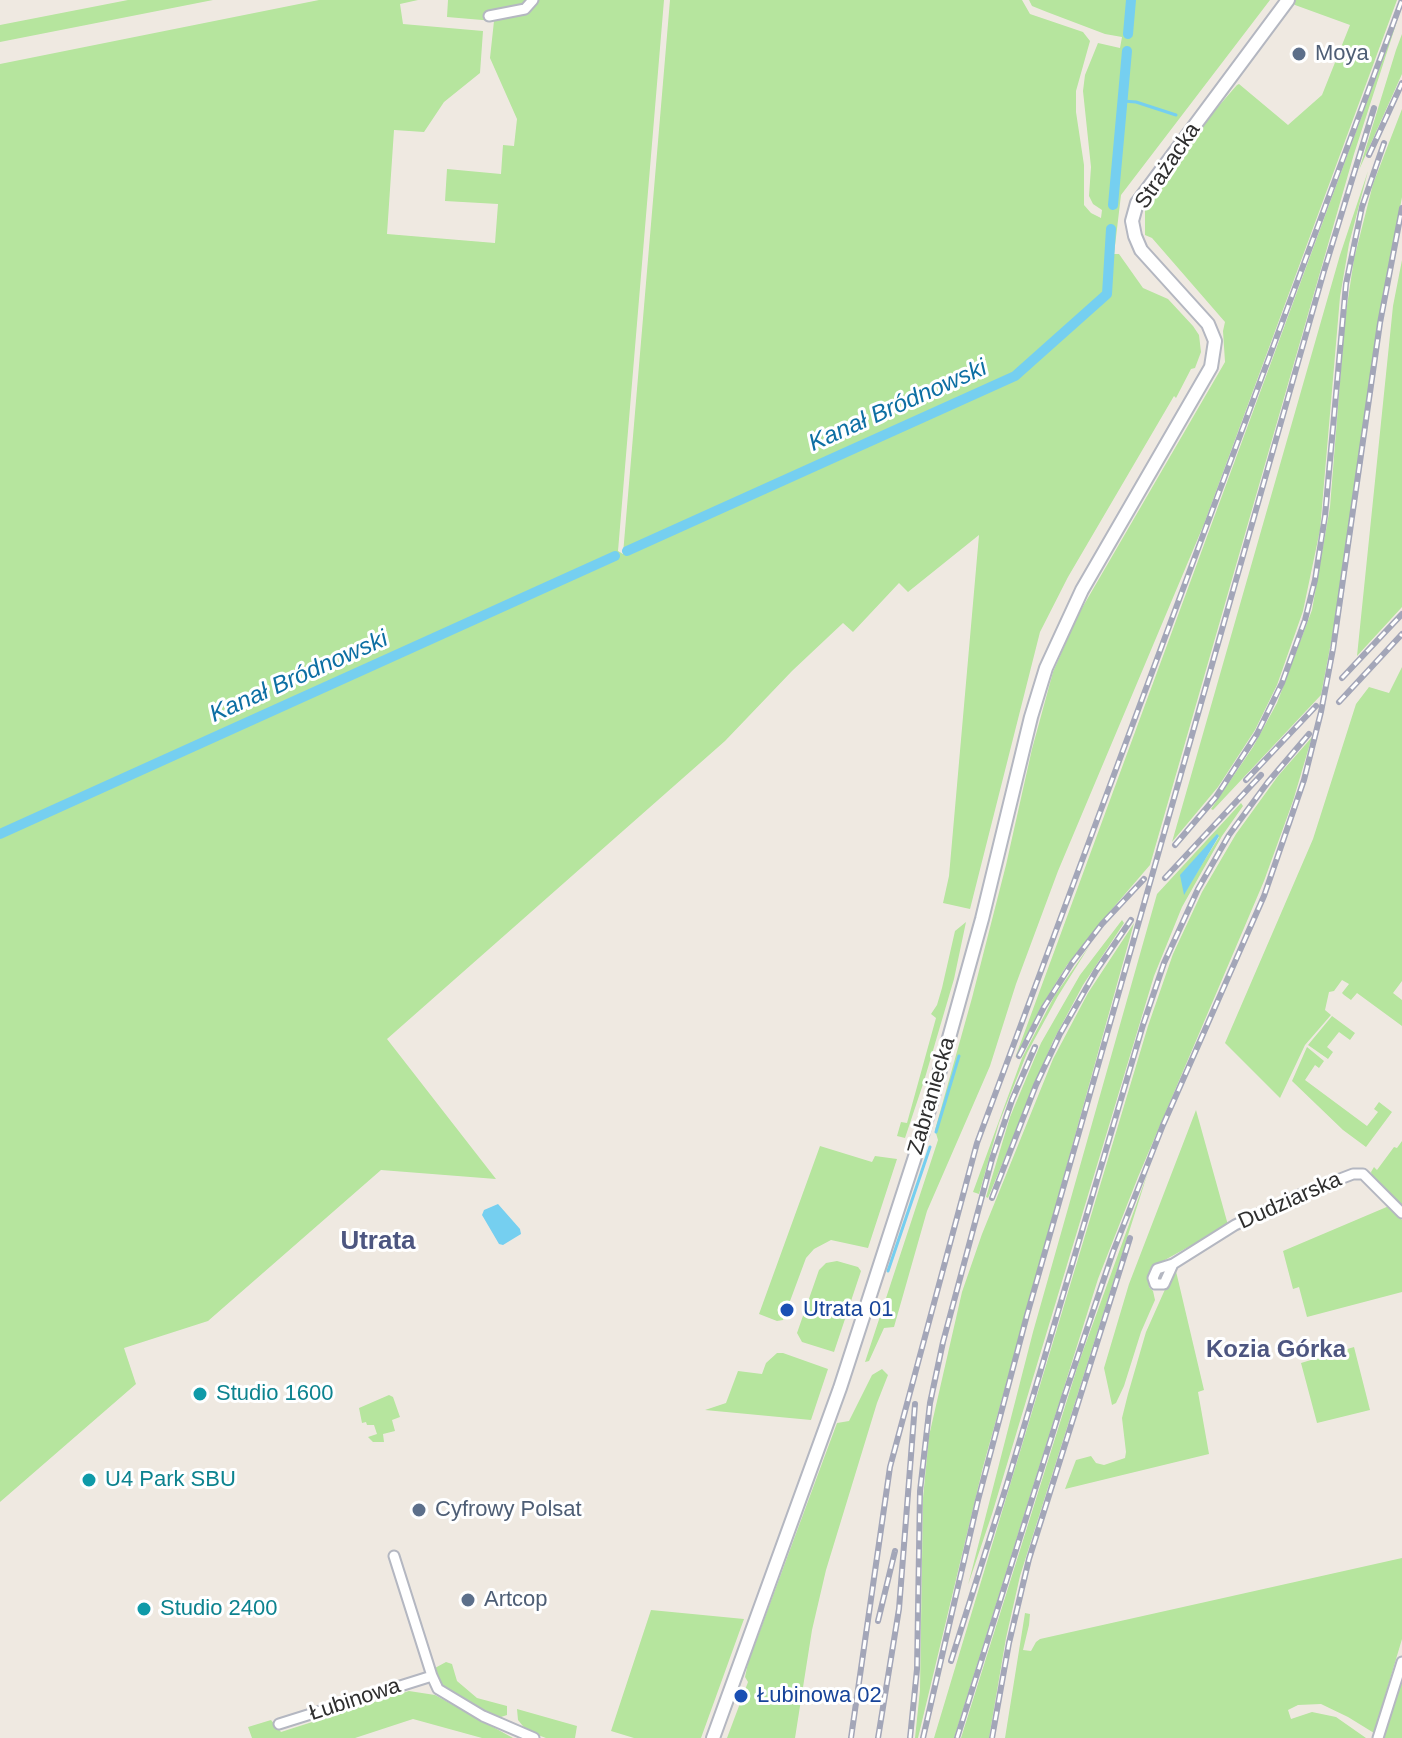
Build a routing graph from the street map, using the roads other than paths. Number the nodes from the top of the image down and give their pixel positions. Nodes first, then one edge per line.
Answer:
1 (533, 0) edge
2 (1288, 0) edge
3 (489, 16) dead end
4 (1157, 460) joint
5 (1402, 1213) edge
6 (1173, 1264) dead end
7 (394, 1556) dead end
8 (1402, 1662) edge
9 (432, 1676) junction
10 (279, 1724) dead end
11 (534, 1738) edge
12 (713, 1738) edge
13 (1378, 1738) edge

1 - 3 street
2 - 4 main road, Strażacka
4 - 12 main road, Zabraniecka
5 - 6 street, Dudziarska
7 - 9 street
8 - 13 street
9 - 10 street, Łubinowa
9 - 11 street

